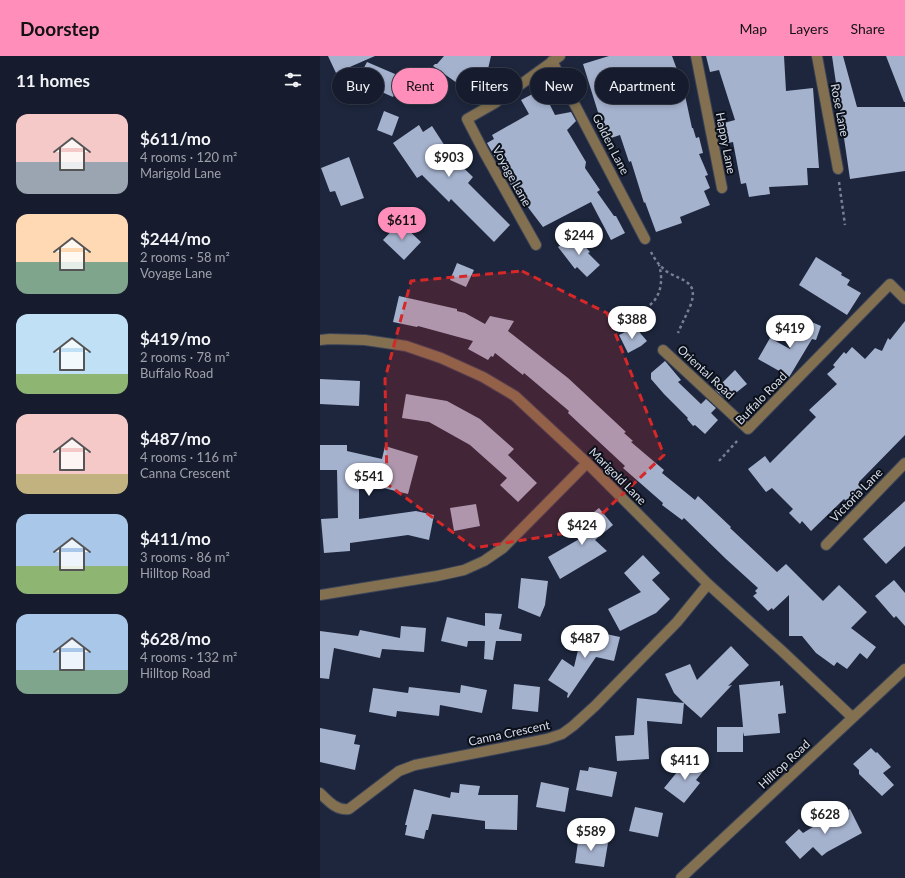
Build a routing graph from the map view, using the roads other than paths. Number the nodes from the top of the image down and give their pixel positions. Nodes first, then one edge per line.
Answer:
1 (696, 56) edge
2 (817, 56) edge
3 (556, 58) edge
4 (838, 170) road end
5 (722, 188) dead end
6 (645, 239) road end
7 (536, 245) dead end
8 (905, 300) edge
9 (320, 340) edge
10 (663, 350) dead end
11 (748, 430) joint
12 (587, 463) junction
13 (905, 463) edge
14 (826, 545) dead end
15 (708, 584) junction
16 (320, 595) edge
17 (905, 669) edge
18 (852, 717) junction
19 (320, 793) edge
20 (681, 878) edge

1 - 5 street, Happy Lane
2 - 4 street, Rose Lane
3 - 6 street, Golden Lane
3 - 7 street, Voyage Lane
8 - 11 street, Buffalo Road
9 - 12 street, Marigold Lane
10 - 11 street, Oriental Road
12 - 15 street, Marigold Lane
12 - 16 street
13 - 14 street, Victoria Lane
15 - 18 street, Marigold Lane
15 - 19 street, Canna Crescent
17 - 18 street, Hilltop Road
18 - 20 street, Hilltop Road

